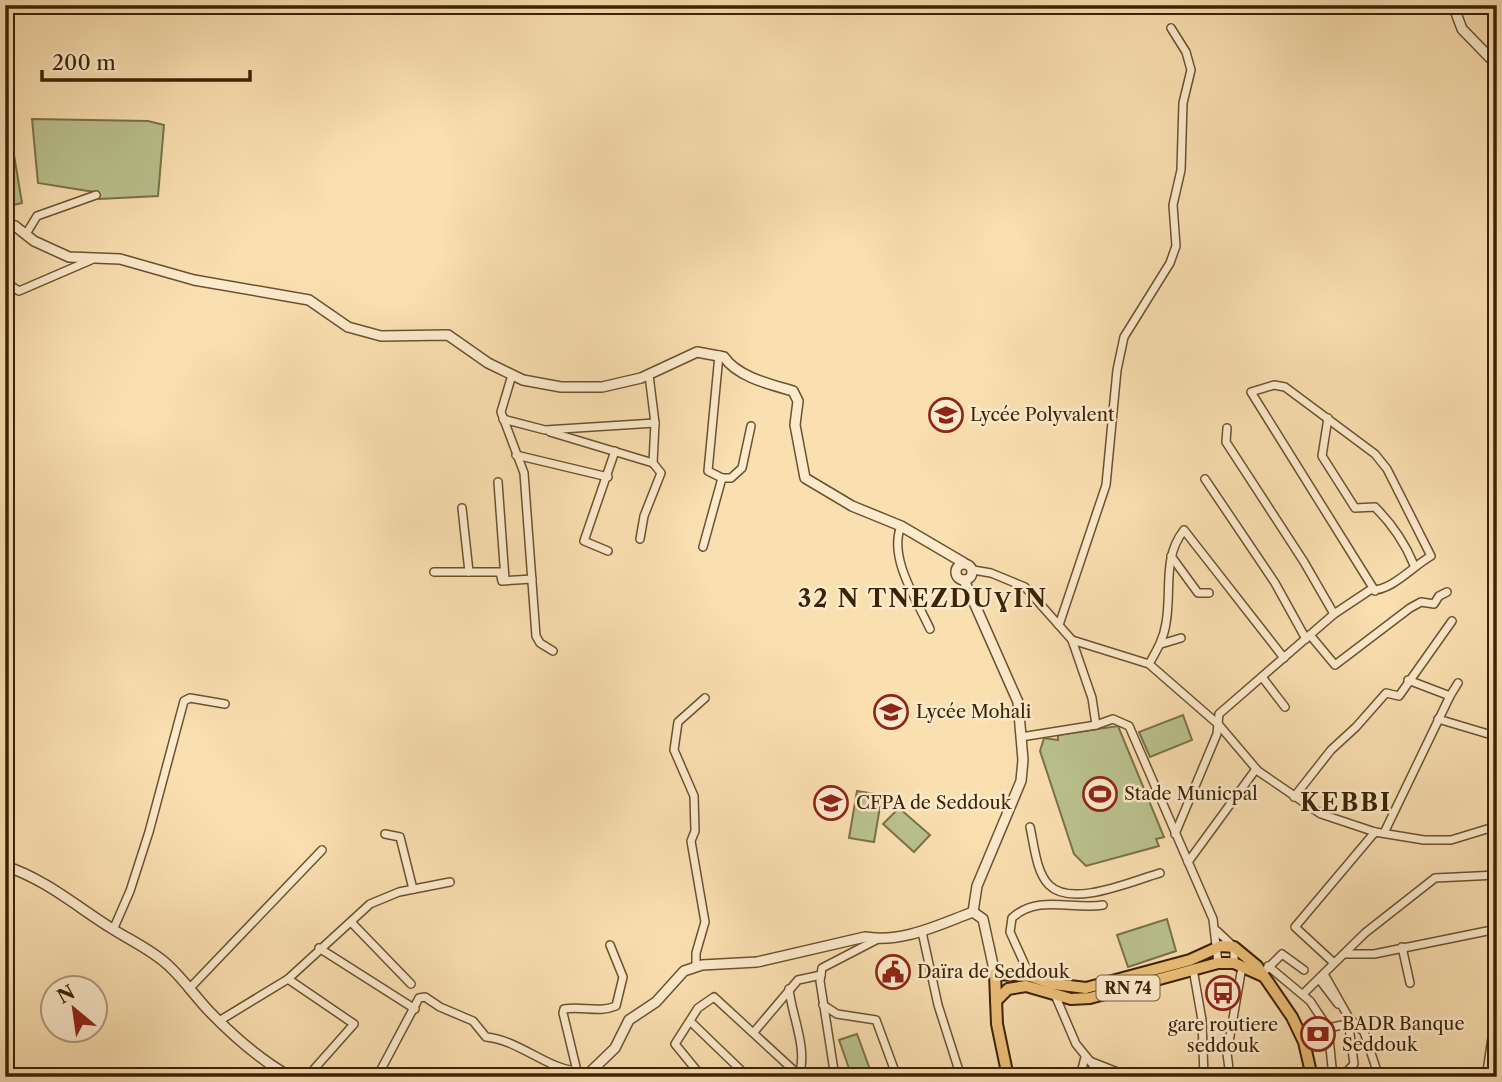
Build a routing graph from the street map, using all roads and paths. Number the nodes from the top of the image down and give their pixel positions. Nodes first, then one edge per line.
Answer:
1 (1453, 5) edge
2 (1171, 28) dead end
3 (1497, 65) edge
4 (96, 195) dead end
5 (5, 224) edge
6 (26, 234) junction
7 (91, 260) junction
8 (5, 282) edge
9 (719, 355) junction
10 (649, 374) junction
11 (512, 376) junction
12 (1328, 418) junction
13 (503, 419) junction
14 (655, 423) junction
15 (751, 426) dead end
16 (1227, 428) dead end
17 (545, 430) junction
18 (615, 451) junction
19 (516, 455) junction
20 (653, 463) junction
21 (608, 477) junction
22 (722, 478) junction
23 (1205, 479) dead end
24 (498, 482) dead end
25 (462, 508) dead end
26 (901, 526) junction
27 (640, 539) dead end
28 (703, 547) dead end
29 (608, 551) dead end
30 (1171, 556) junction
31 (1414, 565) junction
32 (960, 566) junction
33 (973, 570) junction
34 (434, 572) dead end
35 (468, 572) junction
36 (532, 579) junction
37 (964, 580) junction
38 (505, 581) junction
39 (1375, 591) junction
40 (1447, 592) dead end
41 (1209, 593) dead end
42 (1334, 614) junction
43 (1452, 621) dead end
44 (1059, 625) junction
45 (930, 629) dead end
46 (1308, 637) junction
47 (1181, 638) dead end
48 (1072, 640) junction
49 (1161, 644) junction
50 (553, 651) dead end
51 (1284, 658) junction
52 (1149, 664) junction
53 (1262, 677) junction
54 (1408, 680) junction
55 (1458, 683) dead end
56 (1450, 696) junction
57 (705, 698) dead end
58 (225, 704) dead end
59 (1285, 708) dead end
60 (1438, 719) junction
61 (1219, 724) junction
62 (1096, 725) junction
63 (1021, 737) junction
64 (1497, 739) edge
65 (1256, 769) junction
66 (1294, 797) junction
67 (1497, 826) edge
68 (1030, 827) dead end
69 (1375, 832) junction
70 (1384, 833) junction
71 (385, 834) dead end
72 (1175, 834) junction
73 (322, 850) dead end
74 (1188, 862) junction
75 (5, 866) edge
76 (1160, 873) dead end
77 (1497, 875) edge
78 (450, 882) dead end
79 (412, 890) junction
80 (1073, 895) junction
81 (1103, 905) dead end
82 (1075, 906) junction
83 (973, 912) junction
84 (351, 922) junction
85 (1497, 929) edge
86 (113, 930) junction
87 (1217, 931) junction
88 (922, 932) junction
89 (877, 939) junction
90 (610, 945) dead end
91 (318, 947) junction
92 (1234, 947) junction
93 (1402, 947) junction
94 (1215, 950) junction
95 (1346, 954) junction
96 (1218, 962) junction
97 (1334, 963) junction
98 (1238, 965) junction
99 (696, 967) junction
100 (1193, 969) junction
101 (1304, 970) dead end
102 (1266, 971) junction
103 (821, 975) junction
104 (995, 975) junction
105 (1030, 976) junction
106 (1322, 976) junction
107 (288, 979) junction
108 (1410, 983) dead end
109 (411, 984) dead end
110 (189, 989) junction
111 (789, 989) junction
112 (1303, 993) junction
113 (1055, 995) junction
114 (996, 1001) junction
115 (1497, 1003) edge
116 (823, 1005) junction
117 (415, 1009) junction
118 (219, 1021) junction
119 (691, 1022) junction
120 (1347, 1024) junction
121 (1328, 1028) junction
122 (754, 1032) junction
123 (1087, 1059) junction
124 (1487, 1074) edge
125 (581, 1075) edge
126 (800, 1076) edge
127 (291, 1077) edge
128 (307, 1077) edge
129 (377, 1077) edge
130 (702, 1077) edge
131 (748, 1077) edge
132 (835, 1077) edge
133 (897, 1077) edge
134 (961, 1077) edge
135 (1008, 1077) edge
136 (1080, 1077) edge
137 (1103, 1077) edge
138 (1130, 1077) edge
139 (1204, 1077) edge
140 (1230, 1077) edge
141 (1312, 1077) edge
142 (1333, 1077) edge
143 (1342, 1077) edge
144 (1379, 1077) edge
145 (1472, 1077) edge

1 - 3 street
2 - 44 street
4 - 6 street
5 - 6 street
6 - 7 street
7 - 8 street
7 - 11 street
9 - 10 street
9 - 22 street
9 - 26 street
10 - 11 street
10 - 14 street
11 - 13 street
12 - 31 street
12 - 31 street
12 - 39 street
13 - 17 street
13 - 19 street
14 - 17 street
14 - 20 street
15 - 22 street
16 - 42 street
17 - 18 street
18 - 20 street
18 - 21 street
19 - 21 street
19 - 36 street
20 - 27 street
21 - 29 street
22 - 28 street
23 - 46 street
24 - 38 street
25 - 35 street
26 - 32 street
26 - 45 street
30 - 41 street
30 - 49 street
30 - 51 street
31 - 39 street
32 - 33 street
32 - 37 street
33 - 37 street
33 - 44 street
34 - 35 street
35 - 38 street
36 - 38 street
36 - 50 street
37 - 63 street
39 - 42 street
40 - 46 street
42 - 46 street
43 - 54 street
44 - 48 street
46 - 51 street
47 - 49 street
48 - 52 street
48 - 62 street
49 - 52 street
51 - 53 street
52 - 61 street
53 - 59 street
53 - 61 street
54 - 56 street
54 - 66 street
55 - 56 street
56 - 60 street
57 - 99 street
58 - 86 street
60 - 64 street
60 - 70 street
61 - 65 street
61 - 72 street
62 - 63 street
62 - 72 street
63 - 83 street
65 - 66 street
65 - 74 street
66 - 69 street
67 - 70 street
68 - 80 street
69 - 70 street
69 - 97 street
71 - 79 street
72 - 74 street
73 - 110 street
74 - 87 street
75 - 86 street
76 - 80 street
77 - 95 street
78 - 79 street
79 - 84 street
80 - 82 street
81 - 82 street
82 - 105 street
83 - 88 street
83 - 104 street
84 - 91 street
84 - 109 street
85 - 93 street
86 - 110 street
87 - 92 street
87 - 94 street
88 - 89 street
88 - 134 street
89 - 99 street
89 - 103 street
90 - 125 street
91 - 107 street
91 - 117 street
92 - 94 main road, RN 74
92 - 98 street
92 - 102 main road
93 - 95 street
93 - 108 street
94 - 96 street
94 - 105 main road, RN 74
95 - 97 street
96 - 98 main road, RN 74
96 - 100 main road, RN 74
97 - 106 street
98 - 102 main road, RN 74
98 - 140 street
99 - 125 street
100 - 113 main road, RN 74
100 - 139 street
101 - 102 street
102 - 112 street
102 - 141 main road
103 - 111 street
103 - 116 street
104 - 105 main road, RN 74
104 - 114 main road
106 - 112 street
106 - 120 street
106 - 144 street
107 - 118 street
107 - 128 street
110 - 118 street
111 - 122 street
111 - 126 street
112 - 121 street
113 - 114 main road, RN 74
113 - 123 street
114 - 135 main road
115 - 124 street
116 - 132 street
116 - 133 street
117 - 125 street
117 - 129 street
118 - 127 street
119 - 122 street
119 - 130 street
119 - 131 street
120 - 121 street
120 - 143 street
121 - 142 street
122 - 126 street
123 - 136 street
123 - 137 street
123 - 138 street
124 - 145 street

